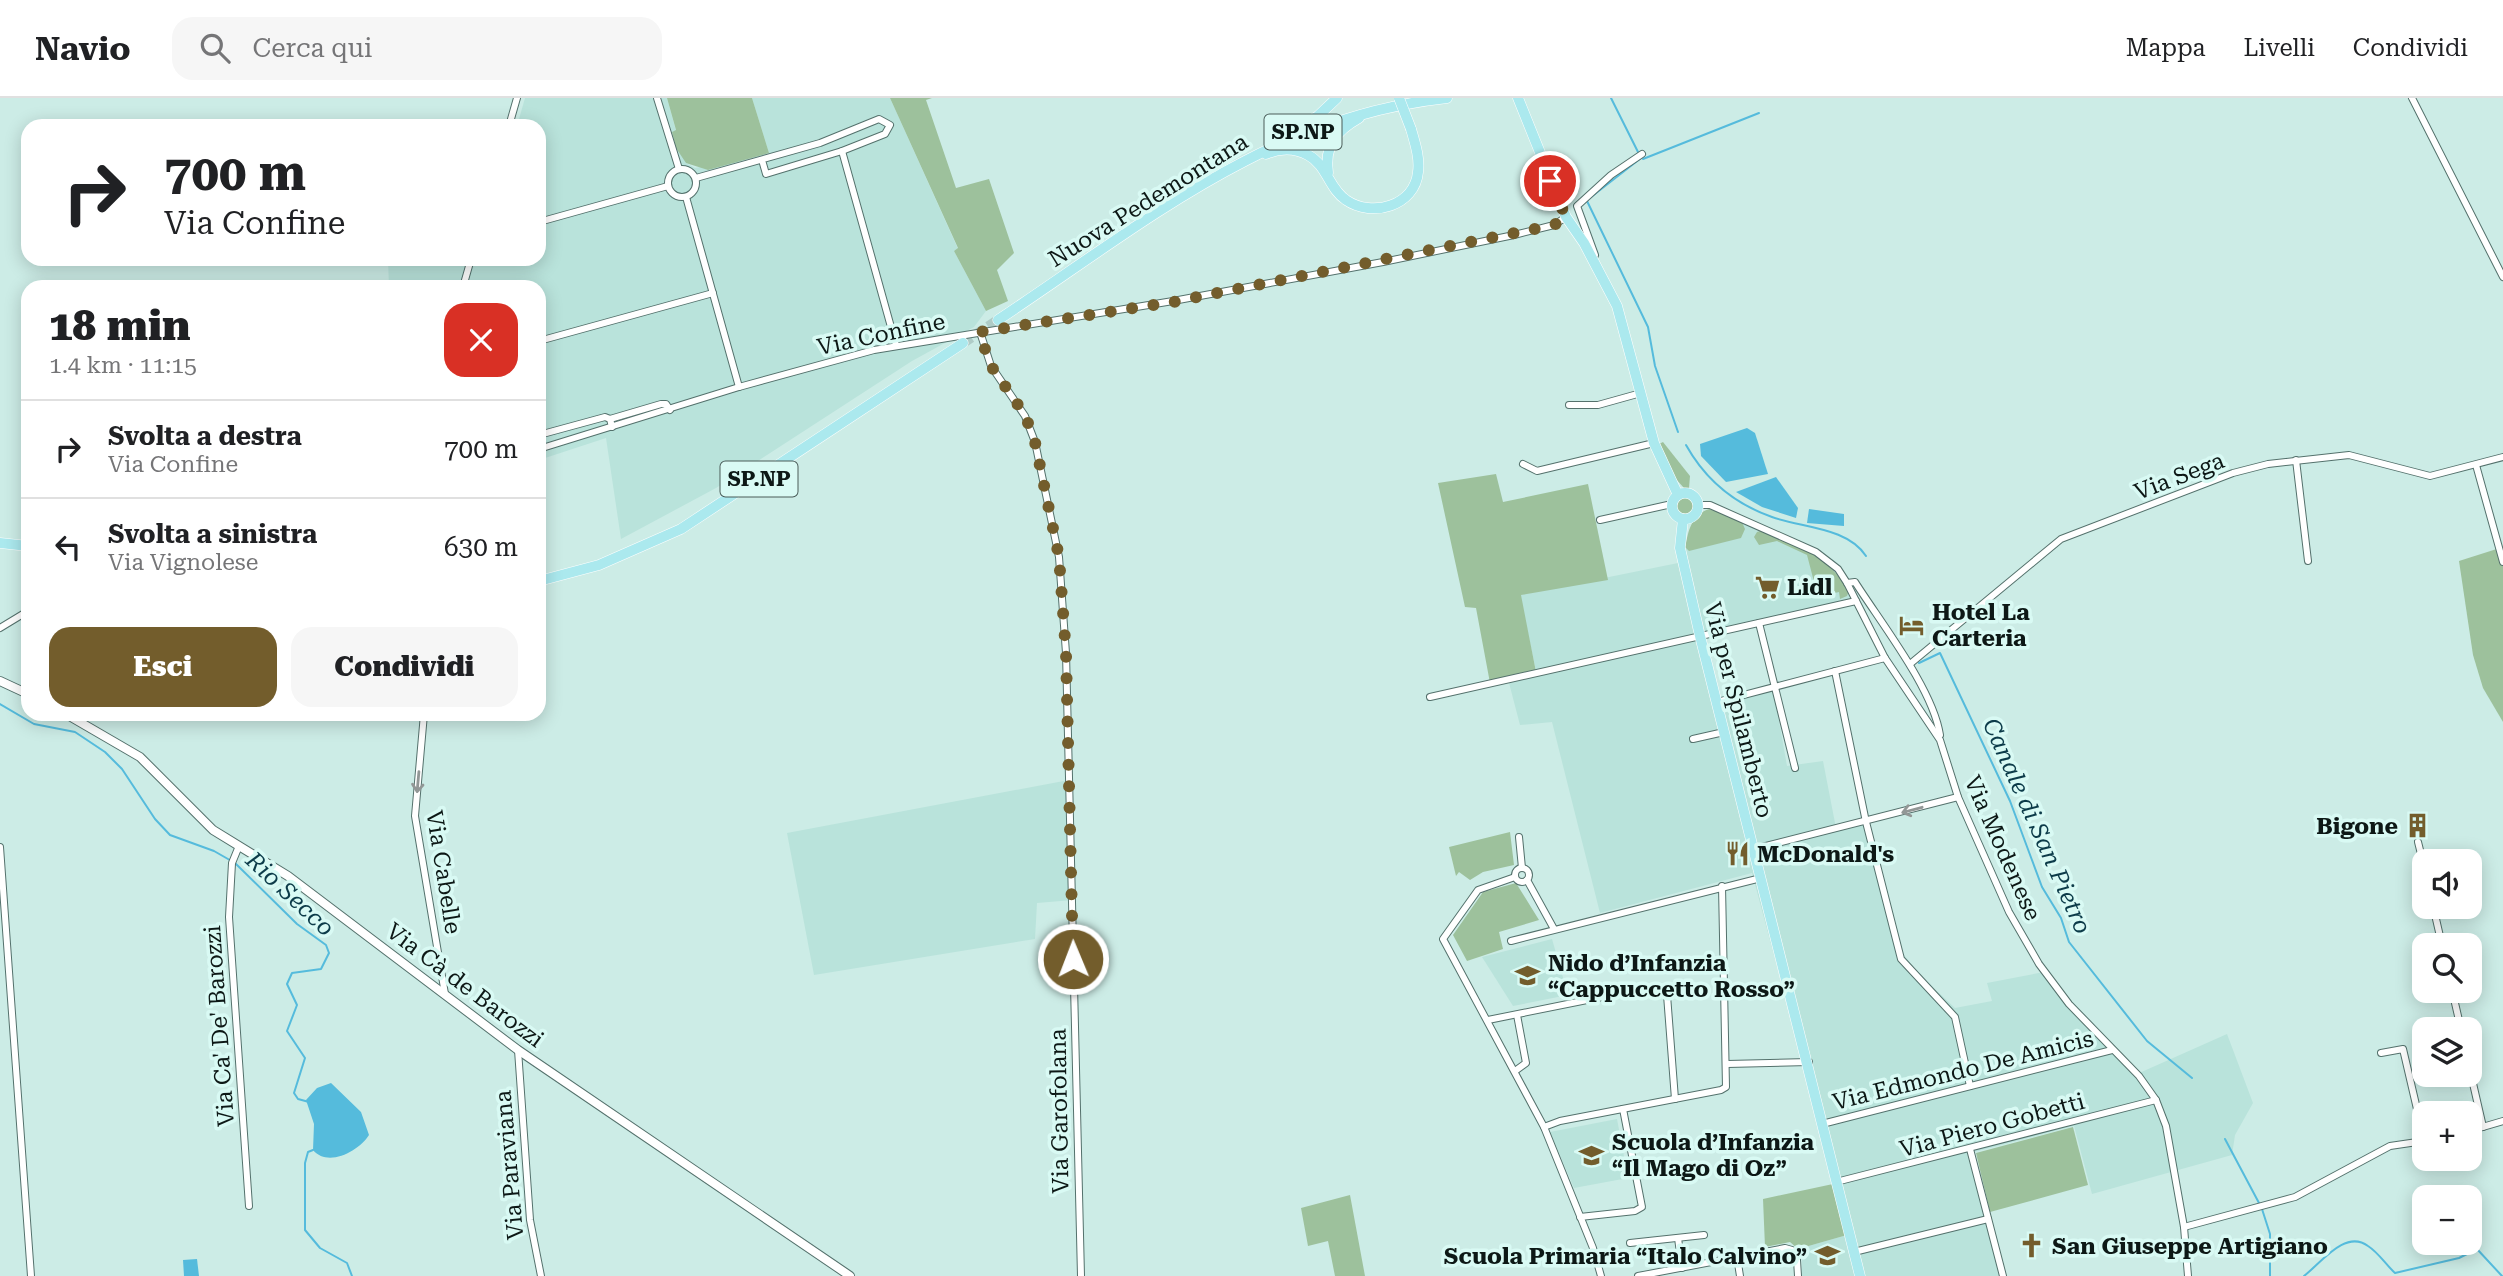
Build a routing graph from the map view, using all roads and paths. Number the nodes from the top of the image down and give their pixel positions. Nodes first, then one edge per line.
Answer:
1 (517, 98) edge
2 (657, 98) edge
3 (1337, 98) edge
4 (1399, 98) edge
5 (1447, 98) edge
6 (1518, 98) edge
7 (2412, 98) edge
8 (1386, 106) junction
9 (511, 119) edge
10 (842, 151) junction
11 (1640, 155) dead end
12 (762, 160) junction
13 (679, 169) junction
14 (1225, 170) junction
15 (1329, 177) junction
16 (696, 178) junction
17 (668, 186) junction
18 (686, 197) junction
19 (1566, 217) junction
20 (546, 220) edge
21 (1141, 225) junction
22 (2503, 277) edge
23 (1608, 289) junction
24 (713, 293) junction
25 (998, 320) tunnel mouth
26 (979, 332) junction
27 (546, 339) edge
28 (963, 343) tunnel mouth
29 (896, 345) junction
30 (739, 387) junction
31 (1641, 393) junction
32 (1569, 405) dead end
33 (670, 410) junction
34 (610, 419) junction
35 (612, 428) junction
36 (546, 433) edge
37 (1654, 443) junction
38 (546, 447) edge
39 (2503, 457) edge
40 (2297, 460) junction
41 (1524, 464) dead end
42 (2476, 465) junction
43 (1675, 500) junction
44 (1698, 505) junction
45 (1683, 519) junction
46 (1600, 520) dead end
47 (0, 543) edge
48 (21, 545) edge
49 (2308, 561) dead end
50 (2503, 562) edge
51 (546, 578) edge
52 (1847, 583) junction
53 (1856, 601) junction
54 (21, 615) edge
55 (1759, 623) junction
56 (0, 628) edge
57 (1700, 636) junction
58 (1885, 658) junction
59 (1910, 664) junction
60 (1835, 671) junction
61 (0, 681) edge
62 (1776, 686) junction
63 (21, 691) edge
64 (1430, 697) dead end
65 (1717, 702) junction
66 (78, 721) edge
67 (423, 721) edge
68 (1724, 732) junction
69 (1693, 739) dead end
70 (1940, 740) junction
71 (1795, 768) dead end
72 (1958, 797) junction
73 (1866, 822) junction
74 (1519, 837) dead end
75 (2418, 842) dead end
76 (239, 846) junction
77 (0, 847) edge
78 (1754, 849) junction
79 (2420, 849) edge
80 (1522, 867) junction
81 (1516, 877) junction
82 (1761, 878) junction
83 (1527, 880) junction
84 (1722, 886) junction
85 (1554, 929) junction
86 (1511, 941) dead end
87 (1605, 986) dead end
88 (445, 994) junction
89 (1667, 995) dead end
90 (1517, 1014) junction
91 (1488, 1020) junction
92 (518, 1050) junction
93 (2112, 1050) junction
94 (2381, 1053) dead end
95 (1809, 1062) junction
96 (1727, 1064) junction
97 (1515, 1071) junction
98 (1970, 1086) junction
99 (2474, 1087) edge
100 (1675, 1099) junction
101 (2156, 1100) junction
102 (2415, 1101) edge
103 (1623, 1109) junction
104 (2503, 1121) edge
105 (1822, 1124) junction
106 (1544, 1127) junction
107 (2483, 1127) joint
108 (2412, 1142) edge
109 (1970, 1149) junction
110 (1836, 1182) junction
111 (249, 1206) dead end
112 (1580, 1217) junction
113 (1988, 1219) junction
114 (2184, 1227) junction
115 (1704, 1235) dead end
116 (1678, 1238) junction
117 (1630, 1243) dead end
118 (1854, 1252) junction
119 (1737, 1257) junction
120 (1682, 1268) junction
121 (2187, 1275) edge
122 (31, 1276) edge
123 (541, 1276) edge
124 (850, 1276) edge
125 (1081, 1276) edge
126 (1601, 1276) edge
127 (1639, 1276) edge
128 (1740, 1276) edge
129 (1798, 1276) edge
130 (1860, 1276) edge
131 (2003, 1276) edge
132 (2178, 1276) edge

1 - 9 street
2 - 13 street
3 - 14 main road
4 - 15 main road, bridge
5 - 8 main road, Nuova Pedemontana / SP.NP
6 - 19 main road
7 - 22 street
8 - 14 main road, Nuova Pedemontana / SP.NP
8 - 15 main road
10 - 12 street
10 - 12 street
10 - 29 street
11 - 23 street
12 - 16 street
13 - 16 street
13 - 17 street
14 - 21 main road, Nuova Pedemontana / SP.NP
15 - 21 main road
16 - 18 street
17 - 18 street
17 - 20 street
18 - 24 street
19 - 23 main road
19 - 26 street, Via Confine
21 - 25 main road, Nuova Pedemontana / SP.NP
23 - 31 main road
24 - 27 street
24 - 30 street
26 - 29 street, Via Confine
26 - 125 street, Via Garofolana
28 - 51 main road, SP.NP
29 - 30 street, Via Confine
30 - 33 street, Via Confine
31 - 32 street
31 - 37 main road
33 - 34 street
33 - 35 street, Via Confine
34 - 35 street
34 - 36 street
35 - 38 street, Via Confine
37 - 41 street
37 - 43 main road
39 - 42 street, Via Sega
40 - 42 street, Via Sega
40 - 49 street
40 - 59 street, Via Sega
42 - 50 street
43 - 44 main road
43 - 45 main road
43 - 46 street
44 - 45 main road
44 - 52 street, Via Modenese
45 - 57 main road, Via per Spilamberto
47 - 48 main road
52 - 53 street, Via Modenese
52 - 59 street
53 - 55 street
53 - 58 street, Via Modenese
54 - 56 street
55 - 57 street
55 - 62 street
57 - 64 street
57 - 65 main road, Via per Spilamberto
58 - 60 street
58 - 70 street, Via Modenese
59 - 70 street
60 - 62 street
60 - 73 street
61 - 63 street
62 - 65 street
62 - 71 street
65 - 68 main road, Via per Spilamberto
66 - 76 street, Via Cà de Barozzi
67 -> 88 street, Via Cabelle
68 - 69 street
68 - 78 main road, Via per Spilamberto
70 - 72 street, Via Modenese
72 -> 73 street
72 - 93 street, Via Modenese
73 - 78 street
73 - 98 street
74 - 80 street
75 - 79 street
76 - 88 street, Via Cà de Barozzi
76 - 111 street, Via Ca' De' Barozzi
77 - 122 street
78 - 82 main road, Via per Spilamberto
80 - 81 street
80 - 83 street
81 - 83 street
81 - 91 street
82 - 84 street
82 - 95 main road, Via per Spilamberto
83 - 85 street
84 - 85 street
84 - 96 street
85 - 86 street
87 - 90 street
88 - 92 street, Via Cà de Barozzi
89 - 100 street
90 - 91 street
90 - 97 street
91 - 97 street
92 - 123 street, Via Paraviana
92 - 124 street, Via Cà de Barozzi
93 - 98 street, Via Edmondo De Amicis
93 - 101 street, Via Modenese
94 - 102 street
95 - 96 street
95 - 105 main road, Via per Spilamberto
96 - 100 street
97 - 106 street
98 - 105 street, Via Edmondo De Amicis
99 - 107 street
100 - 103 street
101 - 109 street, Via Piero Gobetti
101 - 114 street, Via Modenese
103 - 106 street
103 - 112 street
104 - 107 street
105 - 110 main road, Via per Spilamberto
106 - 112 street
108 - 114 street
109 - 110 street, Via Piero Gobetti
109 - 113 street
110 - 118 main road, Via per Spilamberto
112 - 126 street
113 - 118 street
113 - 131 street
114 - 121 street, Via Modenese
115 - 116 street
116 - 117 street
116 - 120 street
118 - 130 main road, Via per Spilamberto
119 - 120 street
119 - 128 street
119 - 129 street
120 - 127 street
121 - 132 street

